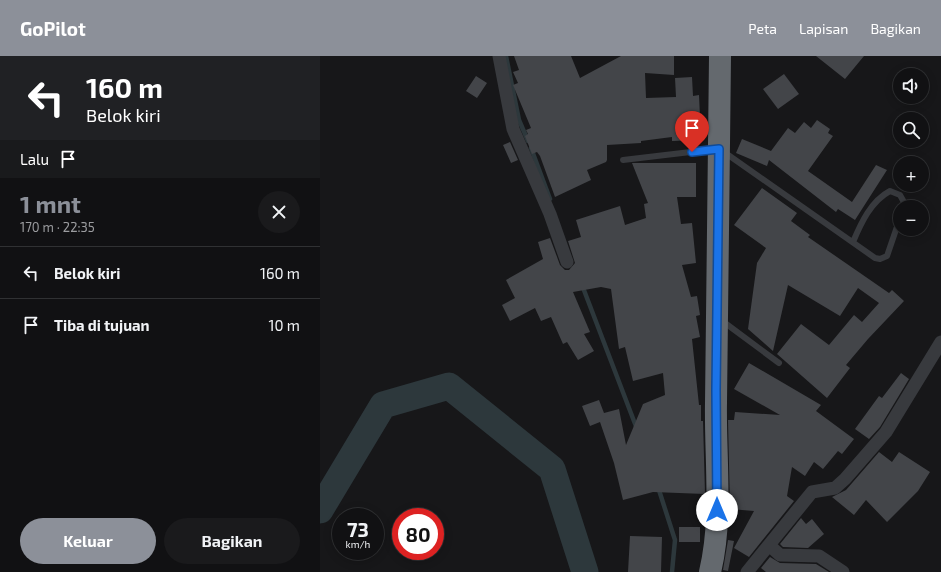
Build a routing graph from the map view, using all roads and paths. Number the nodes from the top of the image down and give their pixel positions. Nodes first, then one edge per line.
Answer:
1 (499, 56) edge
2 (720, 56) edge
3 (719, 149) junction
4 (623, 160) dead end
5 (903, 200) edge
6 (894, 236) edge
7 (853, 242) junction
8 (567, 262) dead end
9 (717, 318) junction
10 (941, 342) edge
11 (779, 363) dead end
12 (769, 544) junction
13 (710, 572) edge
14 (746, 572) edge
15 (843, 572) edge

1 - 8 street
2 - 3 highway
3 - 4 lane
3 - 7 lane
3 - 9 highway
5 - 7 lane
6 - 7 lane
9 - 11 lane
9 - 13 highway
10 - 12 street
12 - 14 street
12 - 15 street

